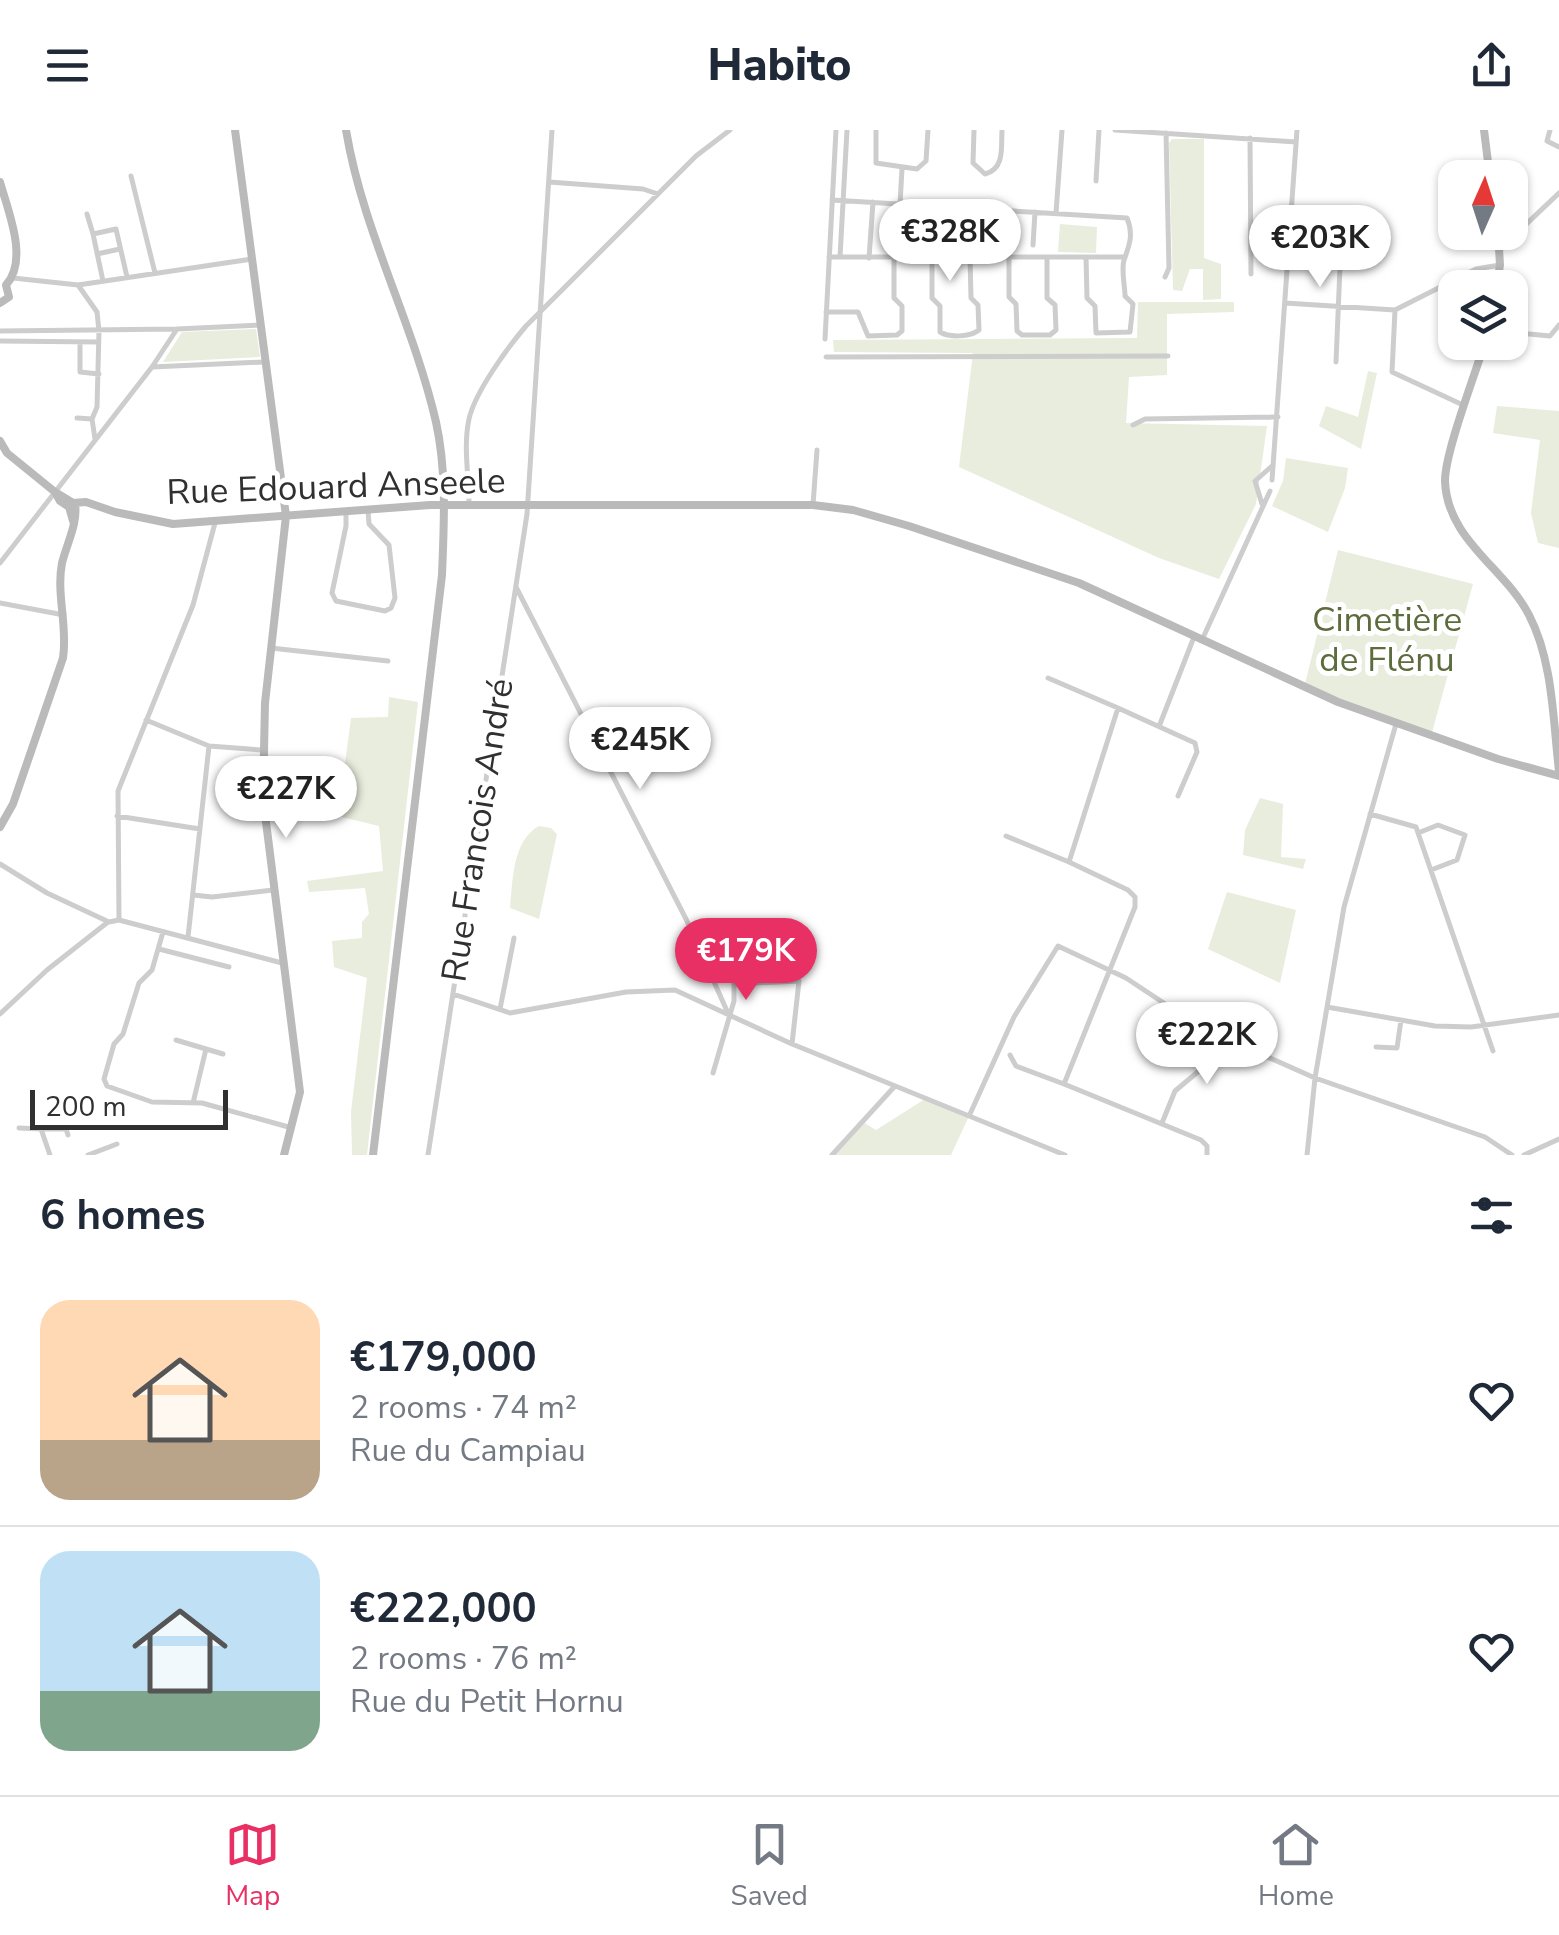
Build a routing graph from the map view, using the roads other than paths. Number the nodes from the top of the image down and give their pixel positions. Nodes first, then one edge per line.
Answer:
1 (236, 130) edge
2 (346, 130) edge
3 (552, 130) edge
4 (730, 130) edge
5 (836, 130) edge
6 (848, 130) edge
7 (876, 130) edge
8 (928, 130) edge
9 (974, 130) edge
10 (1002, 130) edge
11 (1062, 130) edge
12 (1099, 130) edge
13 (1115, 130) edge
14 (1258, 130) edge
15 (1297, 130) edge
16 (1484, 130) edge
17 (1550, 130) edge
18 (1147, 131) edge
19 (1166, 133) junction
20 (1250, 138) junction
21 (1259, 139) junction
22 (1296, 142) junction
23 (1559, 147) edge
24 (1488, 160) edge
25 (902, 169) junction
26 (131, 176) dead end
27 (0, 182) edge
28 (550, 182) junction
29 (1096, 182) dead end
30 (1559, 193) edge
31 (658, 194) junction
32 (832, 200) junction
33 (843, 200) junction
34 (873, 202) junction
35 (900, 204) junction
36 (956, 207) junction
37 (1036, 212) junction
38 (1056, 213) junction
39 (87, 214) dead end
40 (1342, 220) dead end
41 (1528, 222) edge
42 (956, 227) dead end
43 (92, 234) junction
44 (1033, 245) dead end
45 (120, 249) junction
46 (1500, 250) edge
47 (97, 254) junction
48 (829, 257) junction
49 (840, 257) junction
50 (1086, 257) junction
51 (1124, 257) junction
52 (252, 258) junction
53 (869, 258) junction
54 (894, 258) junction
55 (932, 258) junction
56 (970, 258) junction
57 (1009, 258) junction
58 (1047, 258) junction
59 (1500, 265) junction
60 (1499, 270) edge
61 (155, 273) junction
62 (1251, 274) dead end
63 (1166, 277) dead end
64 (126, 278) junction
65 (103, 281) junction
66 (6, 282) edge
67 (78, 285) junction
68 (0, 303) edge
69 (1284, 303) junction
70 (1338, 306) junction
71 (1394, 310) junction
72 (540, 312) junction
73 (826, 312) junction
74 (1559, 324) edge
75 (261, 325) junction
76 (178, 329) junction
77 (0, 330) edge
78 (99, 331) junction
79 (1528, 334) edge
80 (825, 339) dead end
81 (0, 341) edge
82 (80, 342) junction
83 (98, 342) junction
84 (1168, 356) dead end
85 (826, 357) dead end
86 (1480, 360) edge
87 (266, 362) junction
88 (1336, 362) dead end
89 (152, 368) junction
90 (99, 374) junction
91 (1466, 406) junction
92 (1278, 416) junction
93 (77, 418) dead end
94 (92, 419) junction
95 (1133, 424) dead end
96 (94, 439) junction
97 (1, 446) edge
98 (816, 450) dead end
99 (1274, 462) junction
100 (1261, 475) junction
101 (1272, 480) junction
102 (55, 492) junction
103 (1258, 492) junction
104 (1270, 492) junction
105 (466, 505) junction
106 (813, 505) junction
107 (528, 506) junction
108 (73, 507) junction
109 (1263, 507) junction
110 (368, 509) junction
111 (346, 511) junction
112 (286, 516) junction
113 (214, 523) junction
114 (0, 563) edge
115 (516, 587) junction
116 (0, 603) edge
117 (64, 614) junction
118 (1198, 638) junction
119 (271, 648) junction
120 (388, 661) dead end
121 (1048, 678) dead end
122 (1118, 708) junction
123 (146, 720) junction
124 (1160, 724) junction
125 (1396, 724) junction
126 (210, 746) junction
127 (262, 750) junction
128 (1559, 774) edge
129 (1178, 796) dead end
130 (1370, 814) junction
131 (116, 816) junction
132 (0, 827) edge
133 (200, 828) junction
134 (1418, 832) junction
135 (1006, 836) dead end
136 (1069, 862) junction
137 (0, 864) edge
138 (1431, 870) junction
139 (273, 890) junction
140 (193, 895) junction
141 (118, 920) junction
142 (109, 922) junction
143 (163, 932) junction
144 (188, 938) junction
145 (514, 938) dead end
146 (159, 949) junction
147 (744, 955) dead end
148 (282, 963) junction
149 (229, 967) dead end
150 (1110, 971) junction
151 (734, 984) junction
152 (452, 994) junction
153 (1327, 1007) junction
154 (500, 1009) junction
155 (729, 1013) junction
156 (0, 1014) edge
157 (1559, 1015) edge
158 (1401, 1020) junction
159 (1485, 1025) junction
160 (1220, 1036) junction
161 (176, 1040) dead end
162 (792, 1044) junction
163 (1376, 1047) dead end
164 (206, 1049) junction
165 (1493, 1051) dead end
166 (223, 1054) dead end
167 (1010, 1056) dead end
168 (713, 1073) dead end
169 (1315, 1078) junction
170 (1064, 1084) junction
171 (895, 1086) junction
172 (193, 1103) junction
173 (970, 1114) junction
174 (1162, 1123) junction
175 (19, 1128) dead end
176 (293, 1128) junction
177 (41, 1129) junction
178 (68, 1135) dead end
179 (1559, 1139) edge
180 (116, 1144) dead end
181 (91, 1154) edge
182 (50, 1155) edge
183 (284, 1155) edge
184 (373, 1155) edge
185 (428, 1155) edge
186 (832, 1155) edge
187 (1066, 1155) edge
188 (1206, 1155) edge
189 (1307, 1155) edge
190 (1512, 1155) edge
191 (1524, 1155) edge

1 - 52 street
2 - 184 street
3 - 28 street, Rue Francois André
4 - 31 street
5 - 32 street
6 - 33 street
7 - 25 street
8 - 25 street
9 - 10 street
11 - 38 street
12 - 29 street
13 - 18 street
14 - 21 street
15 - 22 street
16 - 24 street
17 - 23 street
18 - 19 street
19 - 20 street
19 - 63 street
20 - 21 street
20 - 62 street
21 - 22 street
22 - 69 street
25 - 35 street
26 - 61 street
27 - 66 street
28 - 31 street
28 - 72 street, Rue Francois André
30 - 41 street
31 - 72 street
32 - 33 street
32 - 48 street
33 - 34 street
33 - 49 street
34 - 35 street
34 - 53 street
35 - 36 street
36 - 37 street
36 - 42 street
37 - 38 street
37 - 44 street
38 - 51 street
39 - 43 street
40 - 70 street
43 - 45 street
43 - 47 street
45 - 47 street
45 - 64 street
46 - 59 street
47 - 65 street
48 - 49 street
48 - 73 street
49 - 53 street
50 - 51 street
50 - 51 street
50 - 58 street
52 - 61 street
52 - 75 street
53 - 54 street
54 - 55 street
54 - 73 street
55 - 56 street
55 - 56 street
56 - 57 street
57 - 58 street
57 - 58 street
59 - 60 street
59 - 71 street
61 - 64 street
64 - 65 street
65 - 67 street
66 - 67 street
66 - 68 street
67 - 78 street
69 - 70 street
69 - 92 street
70 - 71 street
70 - 88 street
71 - 91 street
72 - 105 street
72 - 107 street, Rue Francois André
73 - 80 street
74 - 79 street
75 - 76 street
75 - 87 street
76 - 78 street
76 - 89 street
77 - 78 street
78 - 83 street
81 - 82 street
82 - 83 street
82 - 90 street
83 - 90 street
84 - 85 street
86 - 91 street
87 - 89 street
87 - 112 street
89 - 96 street
90 - 94 street
91 - 128 street
92 - 95 street
92 - 99 street
93 - 94 street
94 - 96 street
96 - 102 street
97 - 102 street
98 - 106 street
99 - 100 street
99 - 101 street
100 - 101 street
100 - 103 street
101 - 104 street
102 - 108 street
102 - 114 street
103 - 104 street
103 - 109 street
104 - 109 street
105 - 107 street, Rue Edouard Anseele
105 - 110 street, Rue Edouard Anseele
106 - 107 street, Rue Edouard Anseele
106 - 118 street, Rue Edouard Anseele
107 - 115 street, Rue Francois André
108 - 113 street, Rue Edouard Anseele
108 - 117 street
109 - 118 street
110 - 111 street, Rue Edouard Anseele
110 - 111 street
111 - 112 street, Rue Edouard Anseele
112 - 113 street, Rue Edouard Anseele
112 - 119 street
113 - 123 street
115 - 152 street, Rue Francois André
115 - 155 street
116 - 117 street
117 - 132 street
118 - 124 street
118 - 125 street, Rue Edouard Anseele
119 - 120 street
119 - 127 street
121 - 122 street
122 - 124 street
122 - 136 street
123 - 126 street
123 - 131 street
124 - 129 street
125 - 128 street, Rue Edouard Anseele
125 - 130 street
126 - 127 street
126 - 133 street
127 - 139 street
130 - 134 street
130 - 153 street
131 - 133 street
131 - 141 street
133 - 140 street
134 - 138 street
134 - 138 street
135 - 136 street
136 - 150 street
137 - 142 street
138 - 159 street
139 - 140 street
139 - 148 street
140 - 144 street
141 - 142 street
141 - 143 street
142 - 156 street
143 - 144 street
143 - 146 street
144 - 148 street
145 - 154 street
146 - 149 street
146 - 172 street
147 - 151 street
148 - 176 street
150 - 160 street
150 - 170 street
150 - 173 street
151 - 155 street
151 - 162 street
152 - 154 street
152 - 185 street, Rue Francois André
153 - 158 street
153 - 169 street
154 - 155 street
155 - 162 street
155 - 168 street
157 - 159 street
158 - 159 street
158 - 163 street
159 - 165 street
160 - 169 street
160 - 174 street
161 - 164 street
162 - 171 street
164 - 166 street
164 - 172 street
167 - 170 street
169 - 189 street
169 - 190 street
170 - 174 street
171 - 173 street
171 - 186 street
172 - 176 street
173 - 187 street
174 - 188 street
175 - 177 street
176 - 183 street
177 - 178 street
177 - 182 street
179 - 191 street
180 - 181 street

